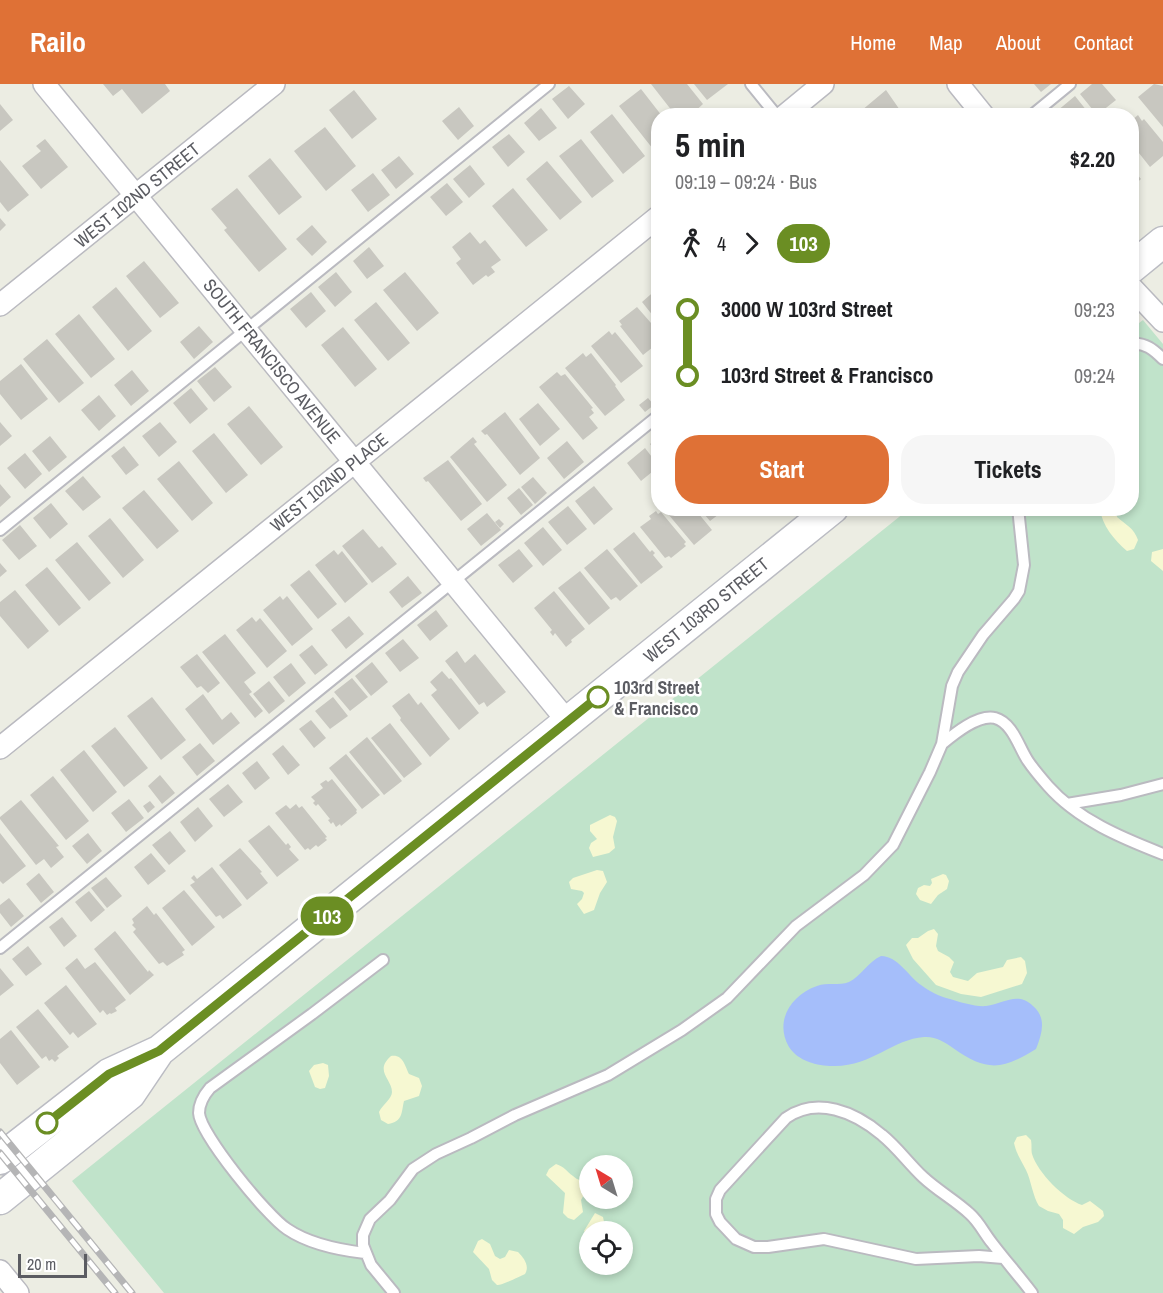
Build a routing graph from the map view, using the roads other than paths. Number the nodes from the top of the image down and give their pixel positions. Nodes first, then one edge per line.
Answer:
1 (44, 84) edge
2 (274, 84) edge
3 (549, 84) edge
4 (751, 84) edge
5 (823, 84) edge
6 (958, 84) edge
7 (1070, 84) edge
8 (770, 108) edge
9 (794, 108) edge
10 (978, 108) edge
11 (1041, 108) edge
12 (136, 196) junction
13 (651, 223) edge
14 (1163, 242) edge
15 (1139, 262) edge
16 (1139, 295) edge
17 (0, 305) edge
18 (1163, 321) edge
19 (247, 330) junction
20 (1139, 343) edge
21 (1163, 359) edge
22 (651, 422) edge
23 (355, 462) junction
24 (823, 516) edge
25 (1019, 516) edge
26 (0, 530) edge
27 (453, 582) junction
28 (568, 722) junction
29 (942, 744) junction
30 (0, 748) edge
31 (1163, 784) edge
32 (1067, 804) junction
33 (1163, 854) edge
34 (0, 948) edge
35 (383, 960) dead end
36 (159, 1051) junction
37 (0, 1160) edge
38 (0, 1199) edge
39 (365, 1253) junction
40 (1003, 1258) junction
41 (0, 1271) edge
42 (18, 1293) edge
43 (394, 1293) edge
44 (1032, 1293) edge

1 - 12 street, SOUTH FRANCISCO AVENUE
2 - 12 street, WEST 102ND STREET
3 - 19 lane
4 - 8 lane
5 - 9 street
6 - 10 street
7 - 11 lane
12 - 17 street, WEST 102ND STREET
12 - 19 street, SOUTH FRANCISCO AVENUE
13 - 23 street, WEST 102ND PLACE
14 - 15 main road
16 - 18 street
19 - 23 street, SOUTH FRANCISCO AVENUE
19 - 26 lane
20 - 21 lane
22 - 27 lane
23 - 27 street, SOUTH FRANCISCO AVENUE
23 - 30 street, WEST 102ND PLACE
24 - 28 main road, WEST 103RD STREET
25 - 29 lane
27 - 28 street, SOUTH FRANCISCO AVENUE
27 - 34 lane
28 - 36 main road, WEST 103RD STREET
29 - 32 lane
29 - 39 lane
31 - 32 lane
32 - 33 lane
35 - 39 lane
36 - 37 main road, WEST 103RD STREET
36 - 38 main road, WEST 103RD STREET
39 - 43 lane
40 - 40 lane
40 - 44 lane
41 - 42 street

